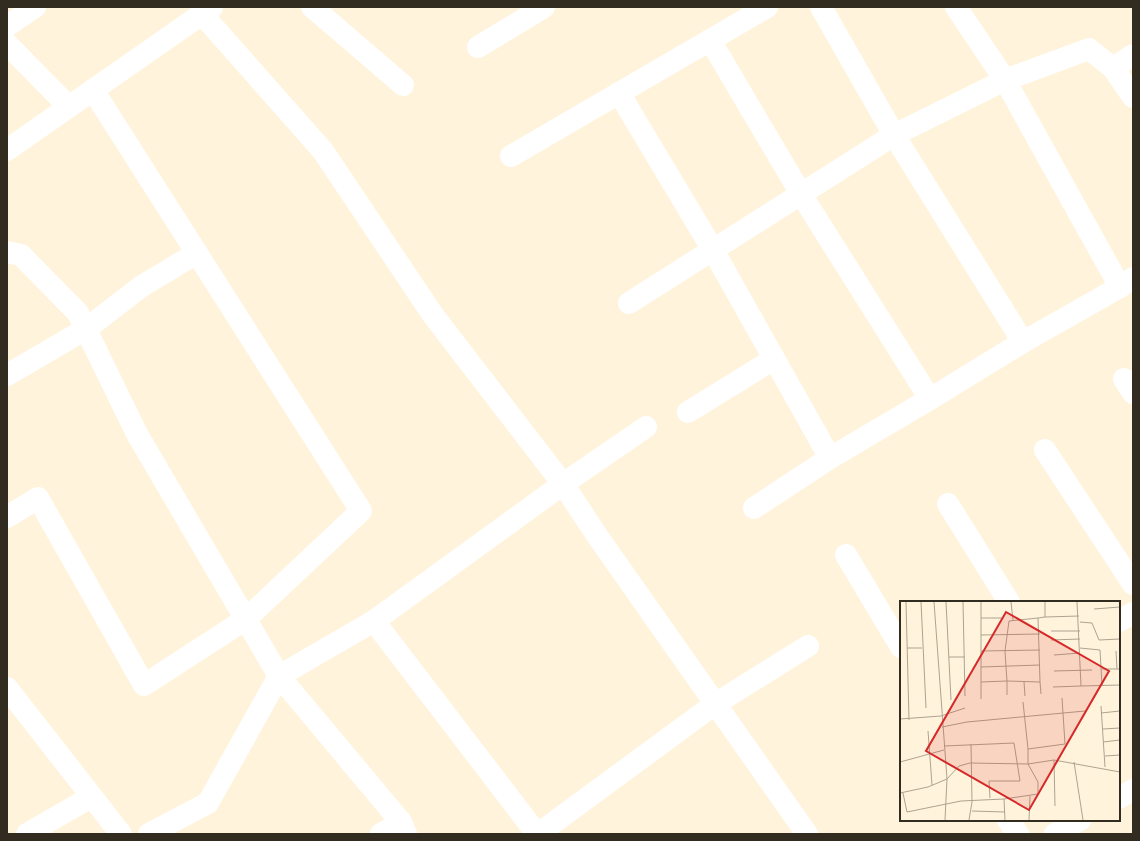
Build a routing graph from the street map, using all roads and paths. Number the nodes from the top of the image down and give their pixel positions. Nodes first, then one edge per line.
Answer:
1 (35, 7) edge
2 (312, 7) edge
3 (544, 7) edge
4 (767, 7) edge
5 (821, 7) edge
6 (956, 7) edge
7 (207, 10) edge
8 (7, 26) edge
9 (710, 40) junction
10 (7, 44) edge
11 (478, 47) dead end
12 (1133, 54) edge
13 (1113, 68) junction
14 (1005, 80) junction
15 (402, 85) dead end
16 (93, 90) junction
17 (619, 93) junction
18 (1133, 97) edge
19 (69, 107) junction
20 (894, 135) junction
21 (7, 150) edge
22 (511, 156) dead end
23 (801, 194) junction
24 (713, 250) junction
25 (7, 252) edge
26 (197, 253) junction
27 (1127, 283) edge
28 (629, 303) dead end
29 (86, 329) junction
30 (1023, 342) junction
31 (774, 359) junction
32 (7, 375) edge
33 (930, 399) junction
34 (688, 412) dead end
35 (646, 427) dead end
36 (1045, 450) dead end
37 (830, 458) junction
38 (563, 484) junction
39 (948, 504) dead end
40 (754, 508) dead end
41 (7, 517) edge
42 (846, 555) dead end
43 (1133, 584) edge
44 (1008, 601) edge
45 (1133, 613) edge
46 (246, 619) junction
47 (1120, 620) edge
48 (374, 621) junction
49 (900, 645) edge
50 (808, 646) dead end
51 (279, 676) junction
52 (7, 688) edge
53 (715, 704) junction
54 (92, 797) junction
55 (1009, 821) edge
56 (1078, 821) edge
57 (403, 828) edge
58 (27, 834) edge
59 (121, 834) edge
60 (149, 834) edge
61 (381, 834) edge
62 (537, 834) edge
63 (806, 834) edge
64 (1018, 834) edge
65 (1055, 834) edge

1 - 8 street
2 - 15 street
3 - 11 street
4 - 9 street
5 - 20 street
6 - 14 street
7 - 16 street
7 - 38 street
9 - 17 street
9 - 23 street
10 - 19 street
12 - 13 street
13 - 14 street
13 - 18 street
14 - 20 street
14 - 27 street
16 - 19 street
16 - 26 street
17 - 22 street
17 - 24 street
19 - 21 street
20 - 23 street
20 - 30 street
23 - 24 street
23 - 33 street
24 - 28 street
24 - 31 street
25 - 29 street
26 - 29 street
26 - 46 street
27 - 30 street
29 - 32 street
29 - 46 street
30 - 33 street
31 - 34 street
31 - 37 street
33 - 37 street
35 - 38 street
36 - 43 street
37 - 40 street
38 - 48 street
38 - 53 street
39 - 44 street
41 - 46 street
42 - 49 street
45 - 47 street
46 - 51 street
48 - 51 street
48 - 62 street
50 - 53 street
51 - 57 street
51 - 60 street
52 - 54 street
53 - 62 street
53 - 63 street
54 - 58 street
54 - 59 street
55 - 64 street
56 - 65 street
57 - 61 street

